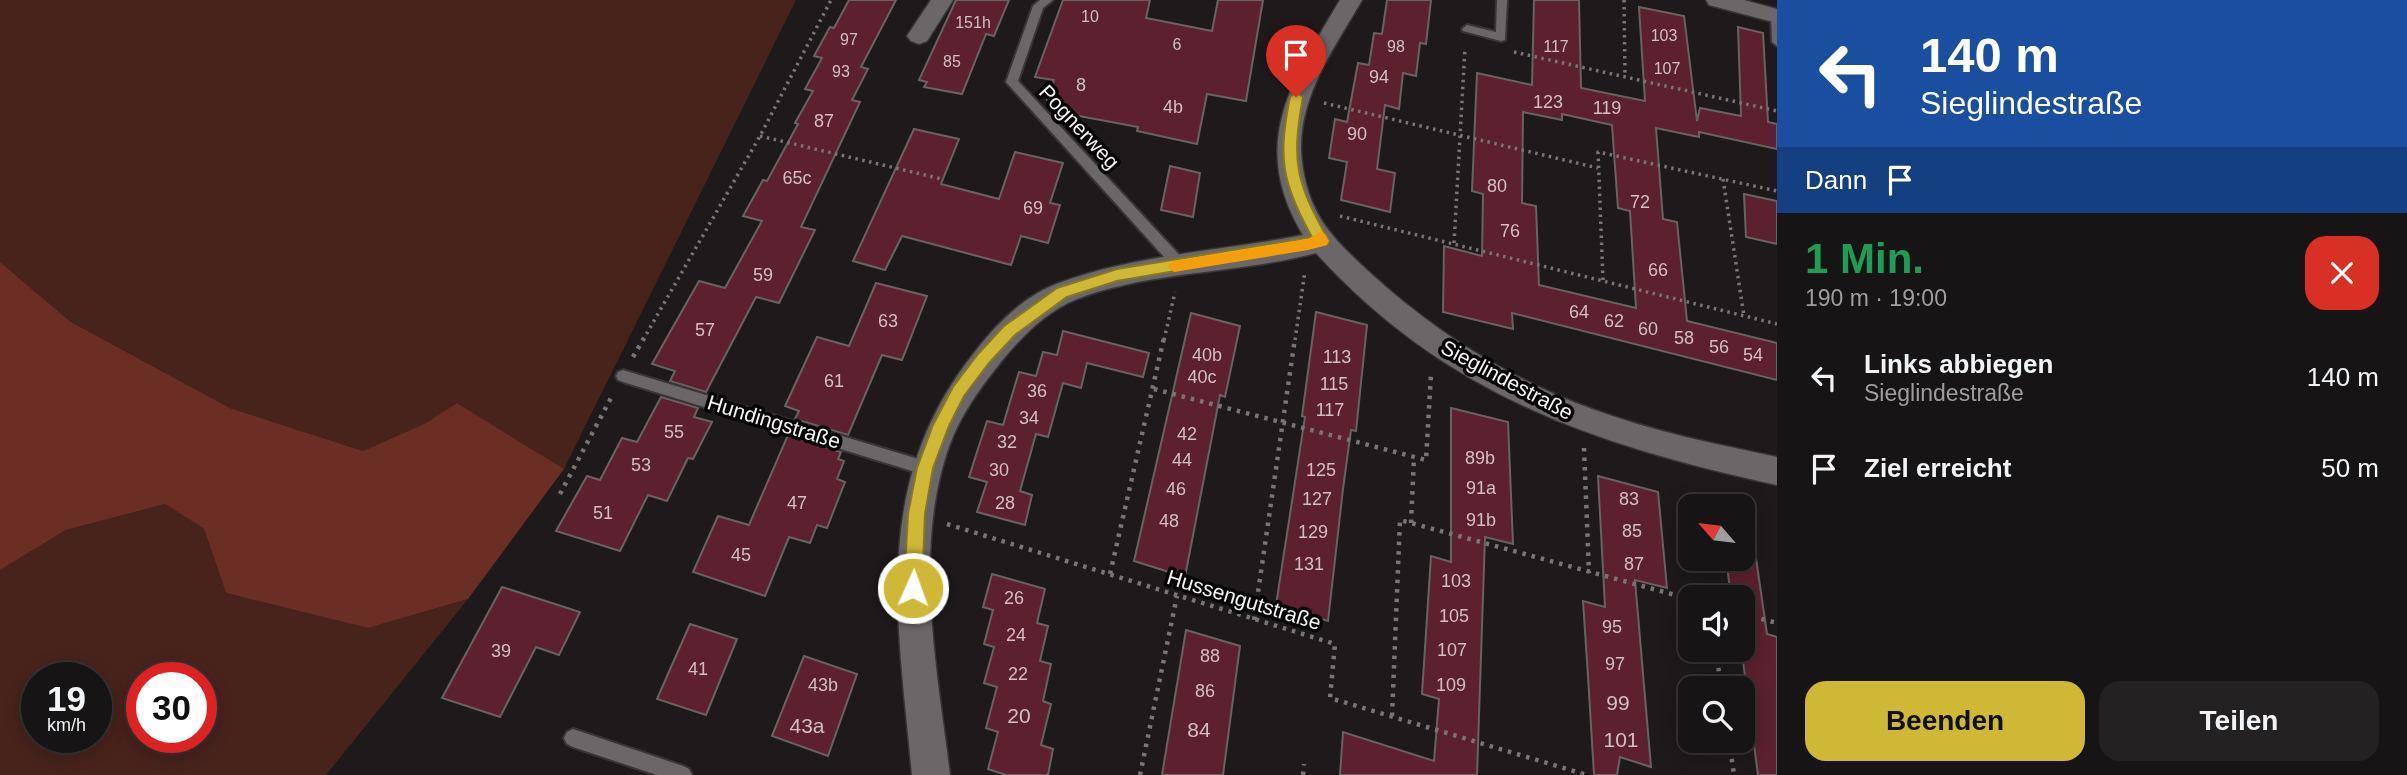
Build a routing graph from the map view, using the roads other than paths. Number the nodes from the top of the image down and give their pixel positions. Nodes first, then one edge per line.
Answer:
1 (942, 0) edge
2 (1048, 0) edge
3 (1351, 0) edge
4 (1503, 0) edge
5 (1717, 0) edge
6 (1776, 16) edge
7 (1467, 29) road end
8 (919, 36) dead end
9 (1777, 43) edge
10 (1315, 243) junction
11 (1180, 265) junction
12 (623, 376) road end
13 (925, 468) junction
14 (1777, 471) edge
15 (573, 738) dead end
16 (683, 775) edge
17 (931, 775) edge

1 - 8 street
2 - 11 lane, Pognerweg
3 - 10 street, Sieglindestraße
4 - 7 lane
5 - 6 street
6 - 9 lane
10 - 11 street
10 - 14 street, Sieglindestraße
11 - 13 street
12 - 13 lane, Hundingstraße
13 - 17 street
15 - 16 lane

